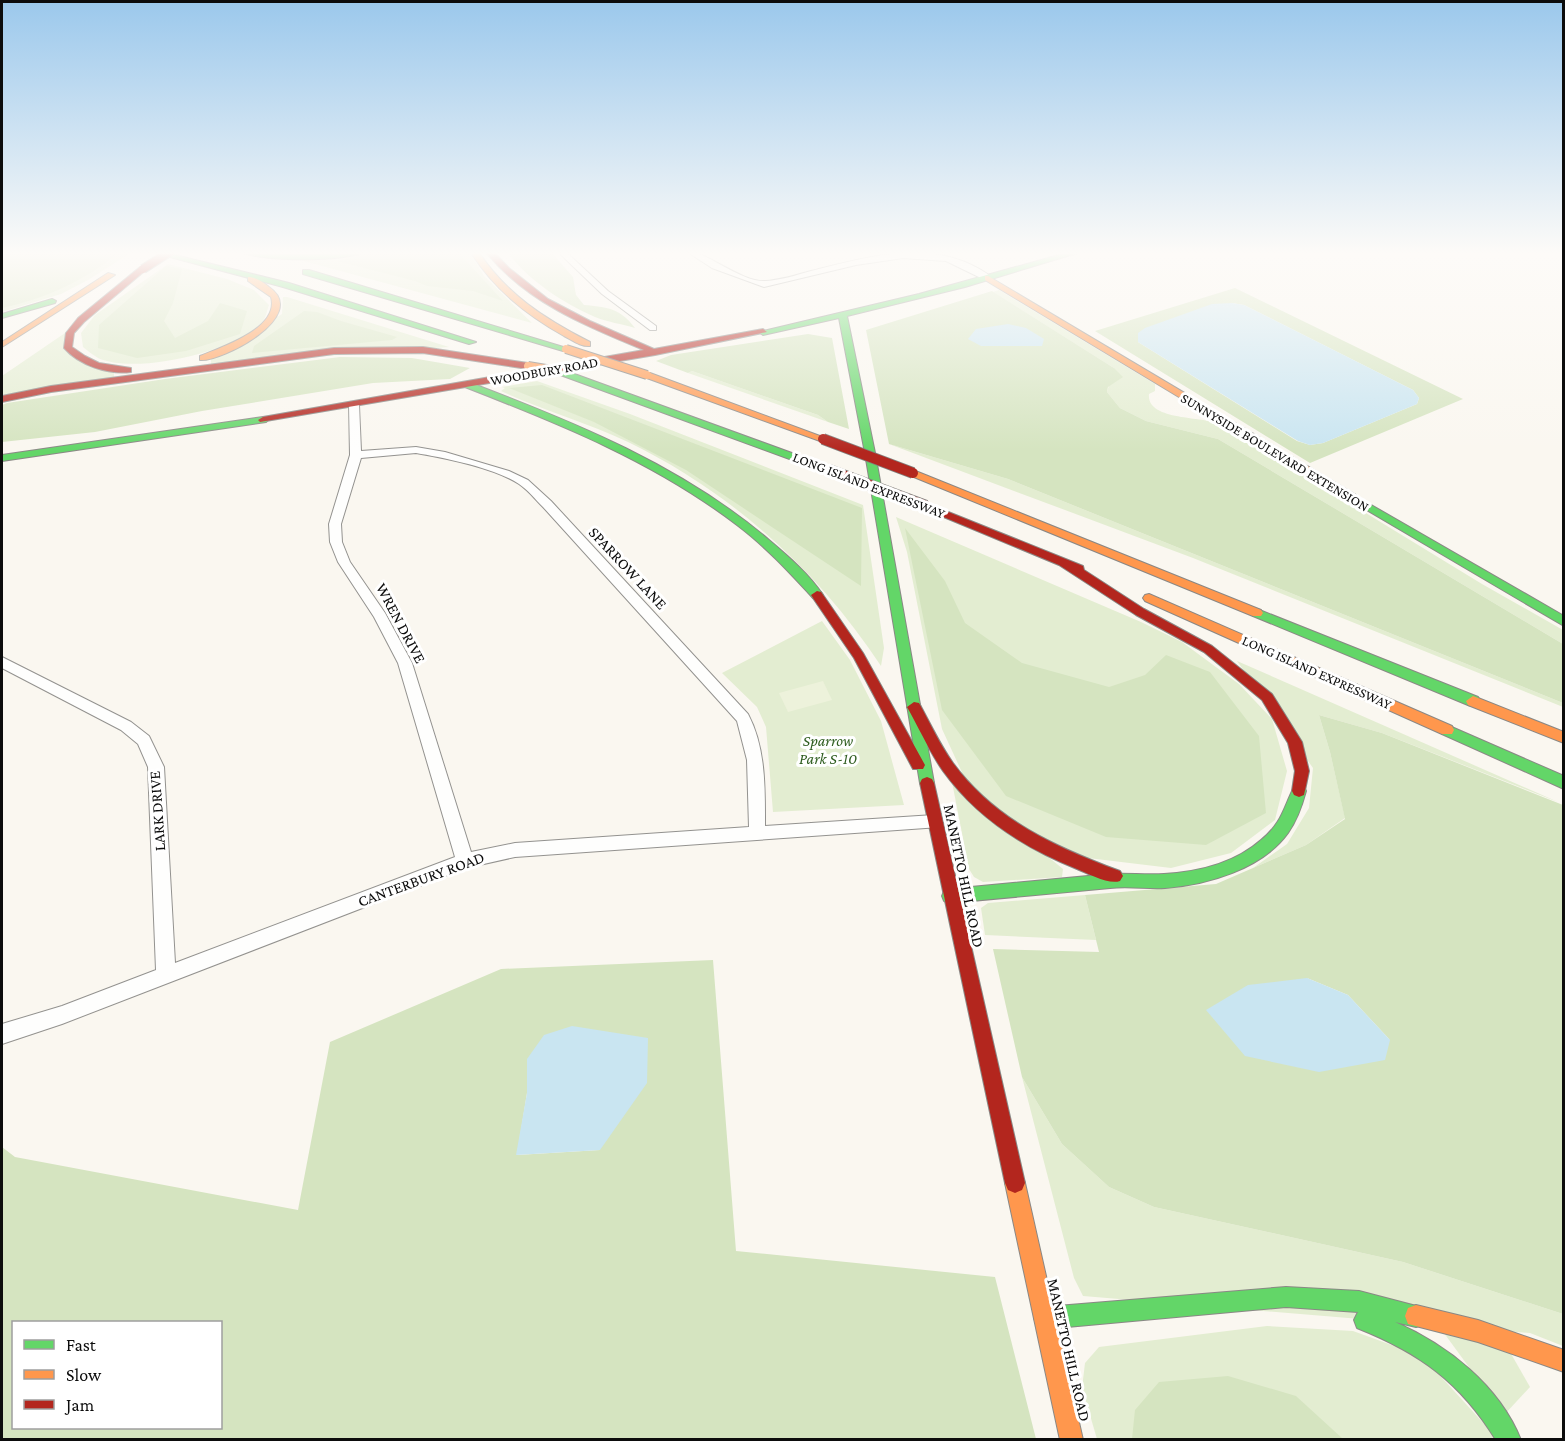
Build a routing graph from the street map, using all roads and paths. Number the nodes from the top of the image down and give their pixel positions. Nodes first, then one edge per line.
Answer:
1 (43, 318) edge
2 (69, 318) edge
3 (83, 318) edge
4 (270, 318) edge
5 (389, 318) edge
6 (467, 318) edge
7 (540, 318) edge
8 (575, 318) edge
9 (640, 318) edge
10 (831, 318) edge
11 (843, 318) edge
12 (1054, 318) edge
13 (653, 328) dead end
14 (30, 344) dead end
15 (2, 345) edge
16 (655, 352) junction
17 (558, 371) junction
18 (657, 377) junction
19 (467, 385) junction
20 (2, 399) edge
21 (354, 405) junction
22 (356, 455) junction
23 (2, 458) edge
24 (1061, 561) junction
25 (1563, 622) edge
26 (2, 662) edge
27 (914, 707) junction
28 (1563, 738) edge
29 (927, 782) junction
30 (1562, 782) edge
31 (934, 822) junction
32 (758, 834) junction
33 (465, 861) junction
34 (1126, 879) junction
35 (950, 896) junction
36 (166, 975) junction
37 (2, 1034) edge
38 (1349, 1317) dead end
39 (1045, 1318) junction
40 (1563, 1361) edge
41 (1072, 1440) edge
42 (1510, 1440) edge

1 - 15 main road
2 - 14 main road
3 - 4 main road
5 - 17 main road, LONG ISLAND EXPRESSWAY, bridge
6 - 18 main road, LONG ISLAND EXPRESSWAY, bridge
7 - 18 main road
8 - 16 main road
9 - 13 street
10 - 16 main road, WOODBURY ROAD
11 - 27 main road, MANETTO HILL ROAD
12 - 25 main road, SUNNYSIDE BOULEVARD EXTENSION
16 - 19 main road, WOODBURY ROAD
17 - 20 main road, bridge
17 - 24 main road, LONG ISLAND EXPRESSWAY, bridge
18 - 28 main road, LONG ISLAND EXPRESSWAY, bridge
19 - 21 main road, WOODBURY ROAD
19 - 29 main road
21 - 22 street, WREN DRIVE
21 - 23 main road, WOODBURY ROAD
22 - 32 street, SPARROW LANE
22 - 33 street, WREN DRIVE
24 - 30 main road, LONG ISLAND EXPRESSWAY
24 - 34 main road
26 - 36 street, LARK DRIVE
27 - 29 main road, MANETTO HILL ROAD
27 - 34 main road
29 - 31 main road, MANETTO HILL ROAD
31 - 32 street, CANTERBURY ROAD
31 - 35 main road, MANETTO HILL ROAD
32 - 33 street, CANTERBURY ROAD
33 - 36 street, CANTERBURY ROAD
34 - 35 main road
35 - 39 main road, MANETTO HILL ROAD
36 - 37 street, CANTERBURY ROAD
38 - 42 main road
39 - 40 main road
39 - 41 main road, MANETTO HILL ROAD

